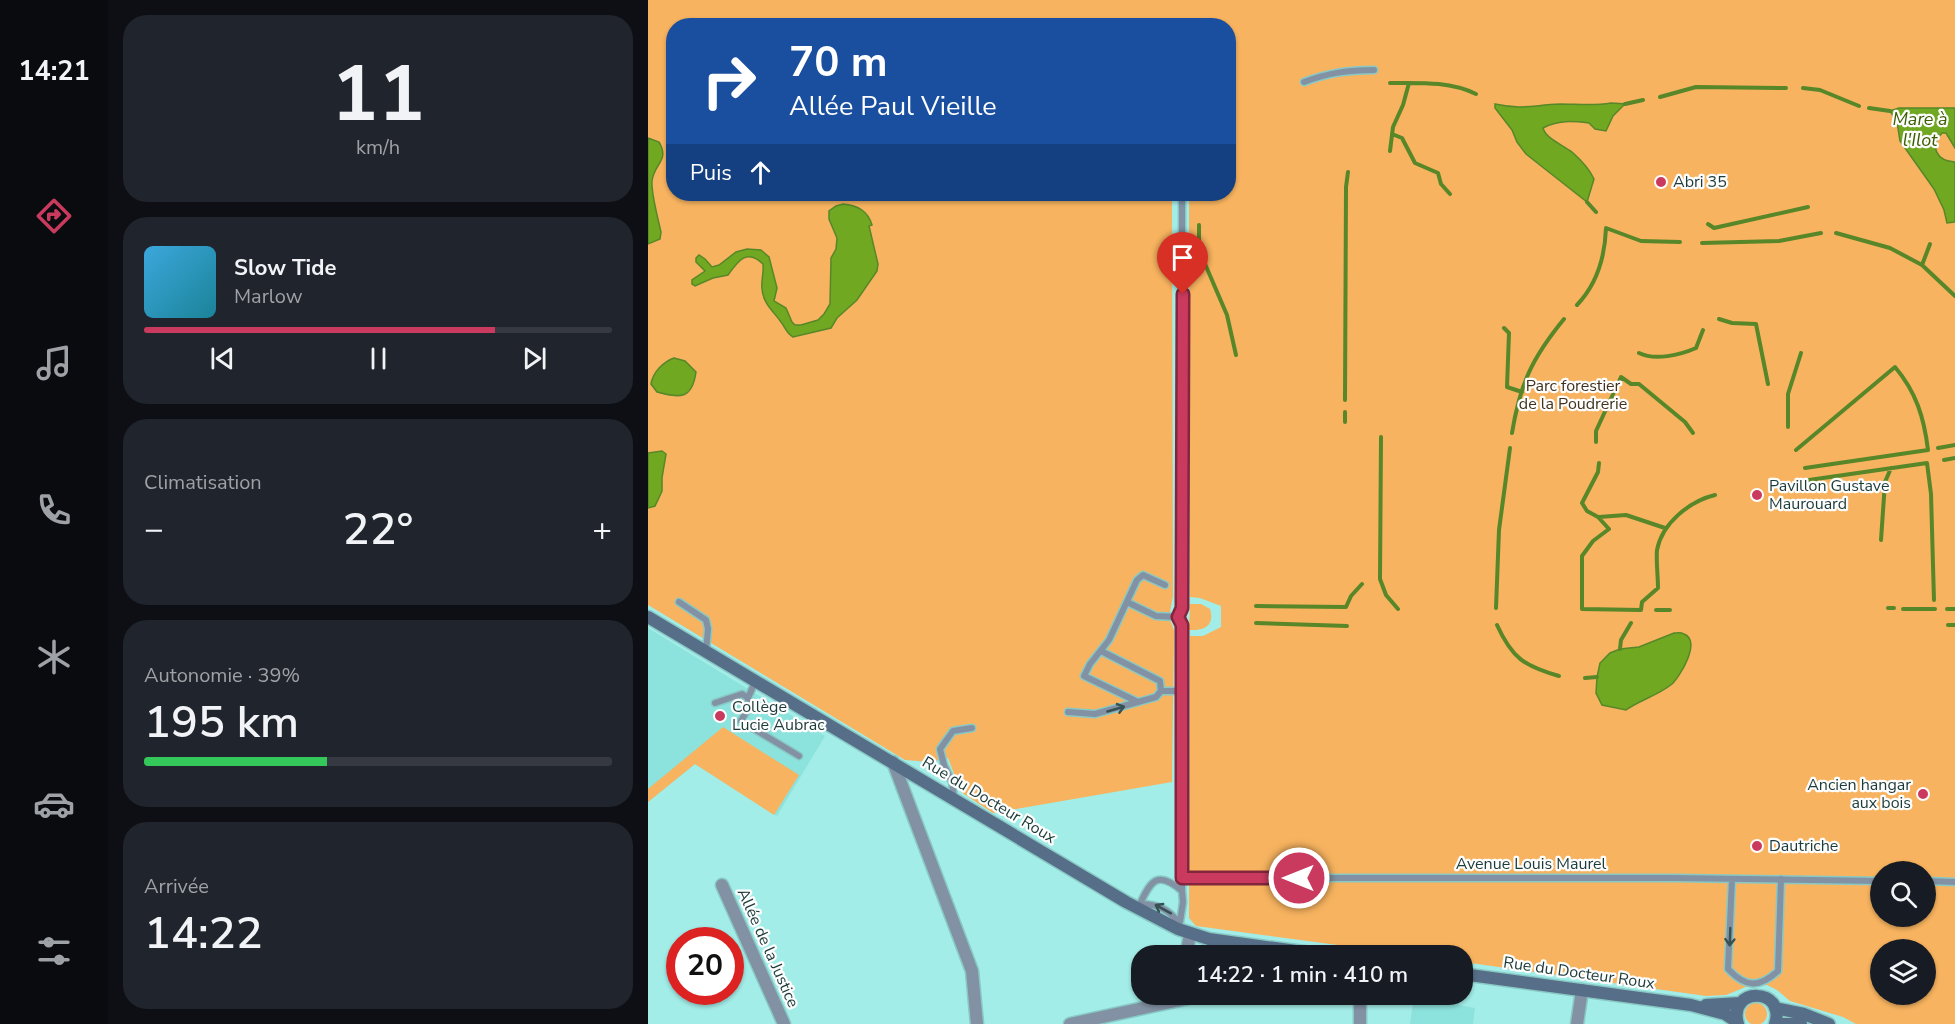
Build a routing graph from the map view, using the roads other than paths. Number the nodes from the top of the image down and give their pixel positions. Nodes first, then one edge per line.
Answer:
1 (1374, 70) dead end
2 (1305, 82) dead end
3 (1182, 201) edge
4 (1165, 585) dead end
5 (679, 602) dead end
6 (1127, 602) junction
7 (648, 617) edge
8 (1178, 617) junction
9 (1101, 651) junction
10 (706, 652) junction
11 (756, 681) junction
12 (1161, 691) junction
13 (1182, 691) junction
14 (748, 698) junction
15 (1138, 702) junction
16 (715, 703) dead end
17 (1068, 712) dead end
18 (972, 728) dead end
19 (799, 756) dead end
20 (893, 762) junction
21 (954, 798) junction
22 (1182, 878) junction
23 (1732, 879) junction
24 (1781, 879) junction
25 (1870, 881) edge
26 (1936, 881) edge
27 (1955, 882) edge
28 (722, 885) dead end
29 (1182, 891) junction
30 (1139, 906) junction
31 (1179, 926) junction
32 (1190, 934) junction
33 (1188, 945) edge
34 (1252, 945) edge
35 (1473, 975) edge
36 (1756, 989) junction
37 (1582, 990) junction
38 (1741, 1003) junction
39 (1147, 1005) edge
40 (1360, 1005) edge
41 (1691, 1005) junction
42 (1775, 1008) junction
43 (1738, 1023) edge
44 (784, 1024) edge
45 (977, 1024) edge
46 (1070, 1024) edge
47 (1360, 1024) edge
48 (1577, 1024) edge
49 (1775, 1024) edge
50 (1780, 1024) edge
51 (1801, 1024) edge
52 (1829, 1024) edge

1 - 2 lane
3 - 8 lane
4 - 6 lane
5 - 10 lane
6 - 8 lane
6 - 9 lane
7 - 10 main road, Rue du Docteur Roux
8 - 13 lane
9 - 12 lane
9 - 15 lane
10 - 11 main road, Rue du Docteur Roux
11 - 14 lane
11 - 20 main road, Rue du Docteur Roux
12 - 13 lane
12 - 15 lane
13 - 22 lane
14 - 16 lane
14 - 19 lane
17 -> 15 lane
18 - 21 lane
20 - 21 main road, Rue du Docteur Roux
20 - 45 street
21 - 30 main road, Rue du Docteur Roux
22 - 23 lane, Avenue Louis Maurel
22 - 29 lane
23 - 24 lane, Avenue Louis Maurel
23 -> 36 lane
24 - 25 lane, Avenue Louis Maurel
24 - 36 lane
26 - 27 lane
28 - 44 street, Allée de la Justice
29 - 30 lane
29 - 31 lane
30 - 31 main road, Rue du Docteur Roux
31 - 32 main road, Rue du Docteur Roux
32 - 33 street
32 - 34 main road, Rue du Docteur Roux
35 - 37 main road, Rue du Docteur Roux
36 - 38 main road
36 - 42 main road
37 - 41 main road, Rue du Docteur Roux
37 - 48 street
38 - 41 main road, Rue du Docteur Roux
38 - 43 main road
39 - 46 street
40 - 47 street
41 - 43 main road, Rue du Docteur Roux
42 - 49 main road
42 - 52 main road
50 - 51 main road

